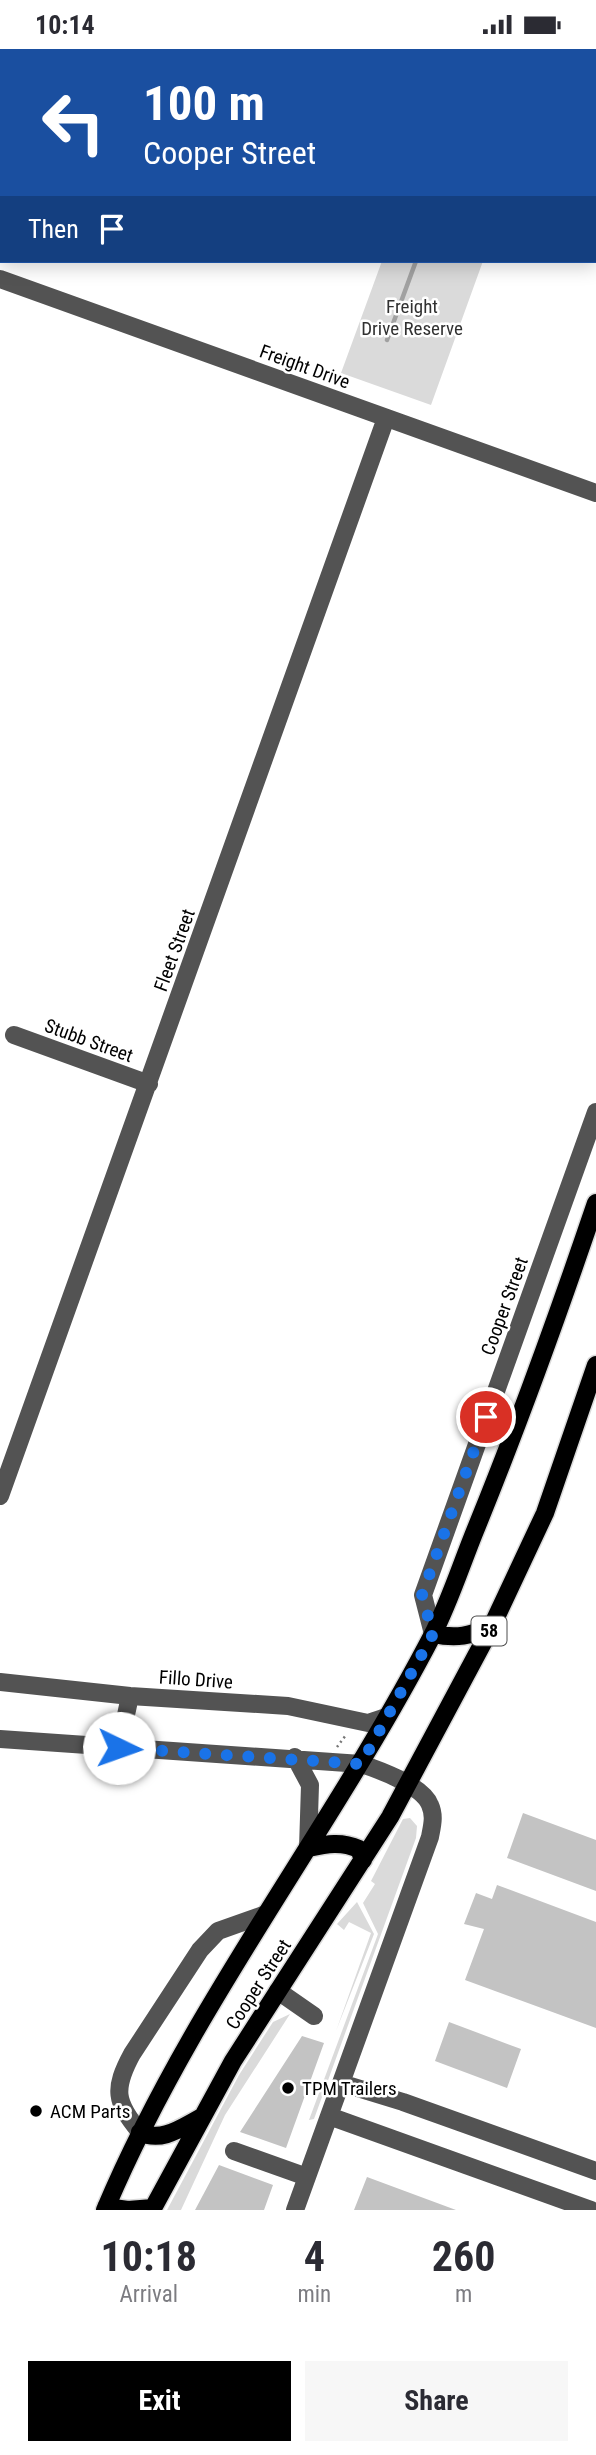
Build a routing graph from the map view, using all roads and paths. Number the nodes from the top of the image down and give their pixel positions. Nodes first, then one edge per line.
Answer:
1 (0, 279) edge
2 (386, 418) junction
3 (596, 493) edge
4 (14, 1035) dead end
5 (149, 1084) junction
6 (596, 1112) edge
7 (596, 1203) edge
8 (596, 1365) edge
9 (0, 1496) edge
10 (492, 1626) junction
11 (433, 1634) junction
12 (0, 1682) edge
13 (130, 1696) junction
14 (386, 1717) junction
15 (349, 1729) dead end
16 (0, 1739) edge
17 (119, 1748) junction
18 (335, 1752) dead end
19 (295, 1757) junction
20 (361, 1764) junction
21 (407, 1784) junction
22 (308, 1848) junction
23 (363, 1860) junction
24 (266, 1914) junction
25 (278, 1991) junction
26 (314, 2015) dead end
27 (341, 2083) junction
28 (329, 2116) junction
29 (200, 2118) junction
30 (140, 2132) junction
31 (234, 2151) dead end
32 (596, 2171) edge
33 (307, 2177) junction
34 (105, 2209) edge
35 (152, 2209) edge
36 (300, 2209) edge
37 (591, 2210) edge

1 - 2 street, Freight Drive
2 - 3 street, Freight Drive
2 - 5 street, Fleet Street
4 - 5 street, Stubb Street
5 - 9 street, Fleet Street
6 - 11 street, Cooper Street
7 - 11 main road, Cooper Street
8 - 10 main road, Cooper Street / 58
10 - 11 main road
10 - 21 main road, Cooper Street / 58
11 - 14 main road, Cooper Street
12 - 13 street, Fillo Drive
13 - 14 street, Fillo Drive
13 - 17 street
14 - 20 main road, Cooper Street
15 - 18 path
16 - 17 street
17 - 19 street
19 - 20 street
19 - 22 street
20 - 21 street
20 - 22 main road, Cooper Street
21 - 23 main road, Cooper Street / 58
21 - 27 street
22 - 23 main road
22 - 24 main road, Cooper Street
23 - 25 main road, Cooper Street / 58
24 - 30 main road, Cooper Street
24 - 30 street, Cooper Street
25 - 26 street
25 - 29 main road, Cooper Street / 58
27 - 28 street
27 - 32 street
28 - 33 street
28 - 37 street
29 - 30 main road
29 - 35 main road, Cooper Street / 58
30 - 34 main road, Cooper Street
31 - 33 street
33 - 36 street
34 - 35 main road

